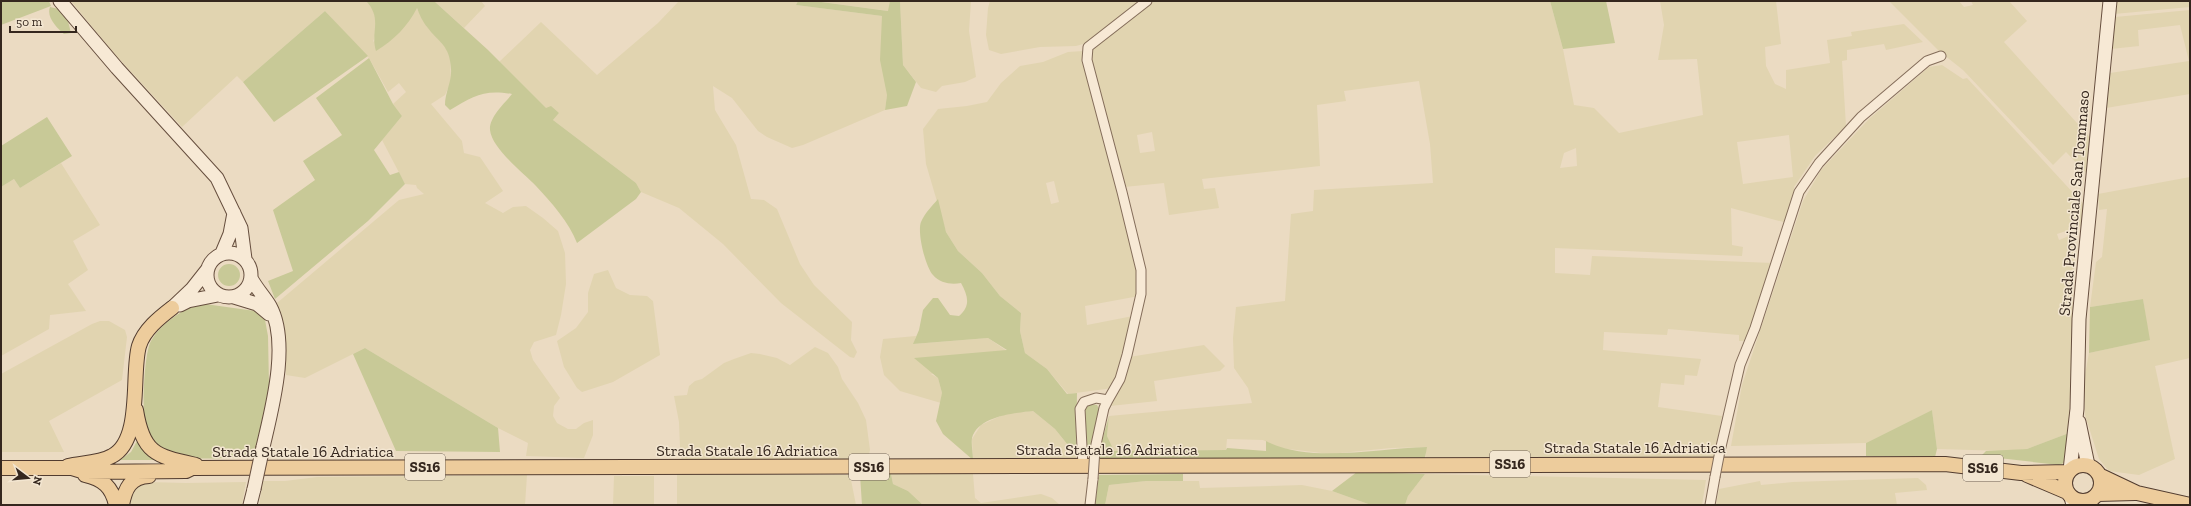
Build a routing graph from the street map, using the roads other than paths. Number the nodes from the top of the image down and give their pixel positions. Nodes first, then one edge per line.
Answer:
1 (60, 1) edge
2 (1147, 1) edge
3 (2110, 1) edge
4 (1941, 56) dead end
5 (234, 213) junction
6 (222, 253) junction
7 (245, 259) junction
8 (207, 270) junction
9 (251, 278) junction
10 (218, 295) junction
11 (234, 297) junction
12 (172, 308) junction
13 (276, 324) junction
14 (1108, 400) junction
15 (135, 402) junction
16 (2077, 409) junction
17 (2088, 466) junction
18 (1079, 467) junction
19 (1, 468) edge
20 (56, 468) junction
21 (214, 468) junction
22 (2069, 471) junction
23 (2021, 473) junction
24 (2099, 475) junction
25 (2137, 493) junction
26 (2070, 498) edge
27 (2093, 499) edge
28 (116, 505) edge
29 (122, 505) edge
30 (250, 505) edge
31 (1090, 505) edge
32 (1710, 505) edge
33 (2190, 505) edge

1 - 5 street
2 - 14 street
3 - 16 street, Strada Provinciale San Tommaso
4 - 32 street, bridge
5 - 6 street
5 - 7 street
6 - 7 street
6 - 8 street
7 - 9 street
8 - 10 street
8 - 12 street
9 - 11 street
9 - 13 street
10 - 11 street
10 - 12 street
11 - 13 street
12 - 15 main road
13 - 30 street, bridge
14 - 18 street
14 - 31 street, bridge
15 - 20 main road
15 - 21 main road
16 - 17 street, Strada Provinciale San Tommaso
16 - 22 street, Strada Provinciale San Tommaso
17 - 22 main road, SS16
17 - 24 main road, SS16
18 - 21 main road, Strada Statale 16 Adriatica / SS16
18 - 23 main road, Strada Statale 16 Adriatica / SS16
19 - 20 main road, Strada Statale 16 Adriatica / SS16
20 - 21 main road, Strada Statale 16 Adriatica / SS16
20 - 28 main road
21 - 29 main road
22 - 23 main road, Strada Statale 16 Adriatica / SS16
22 - 26 main road
23 - 26 main road, Strada Statale 16 Adriatica / SS16
24 - 25 main road, SS16
24 - 27 main road
25 - 27 main road, SS16
25 - 33 main road, SS16
26 - 27 main road, SS16

